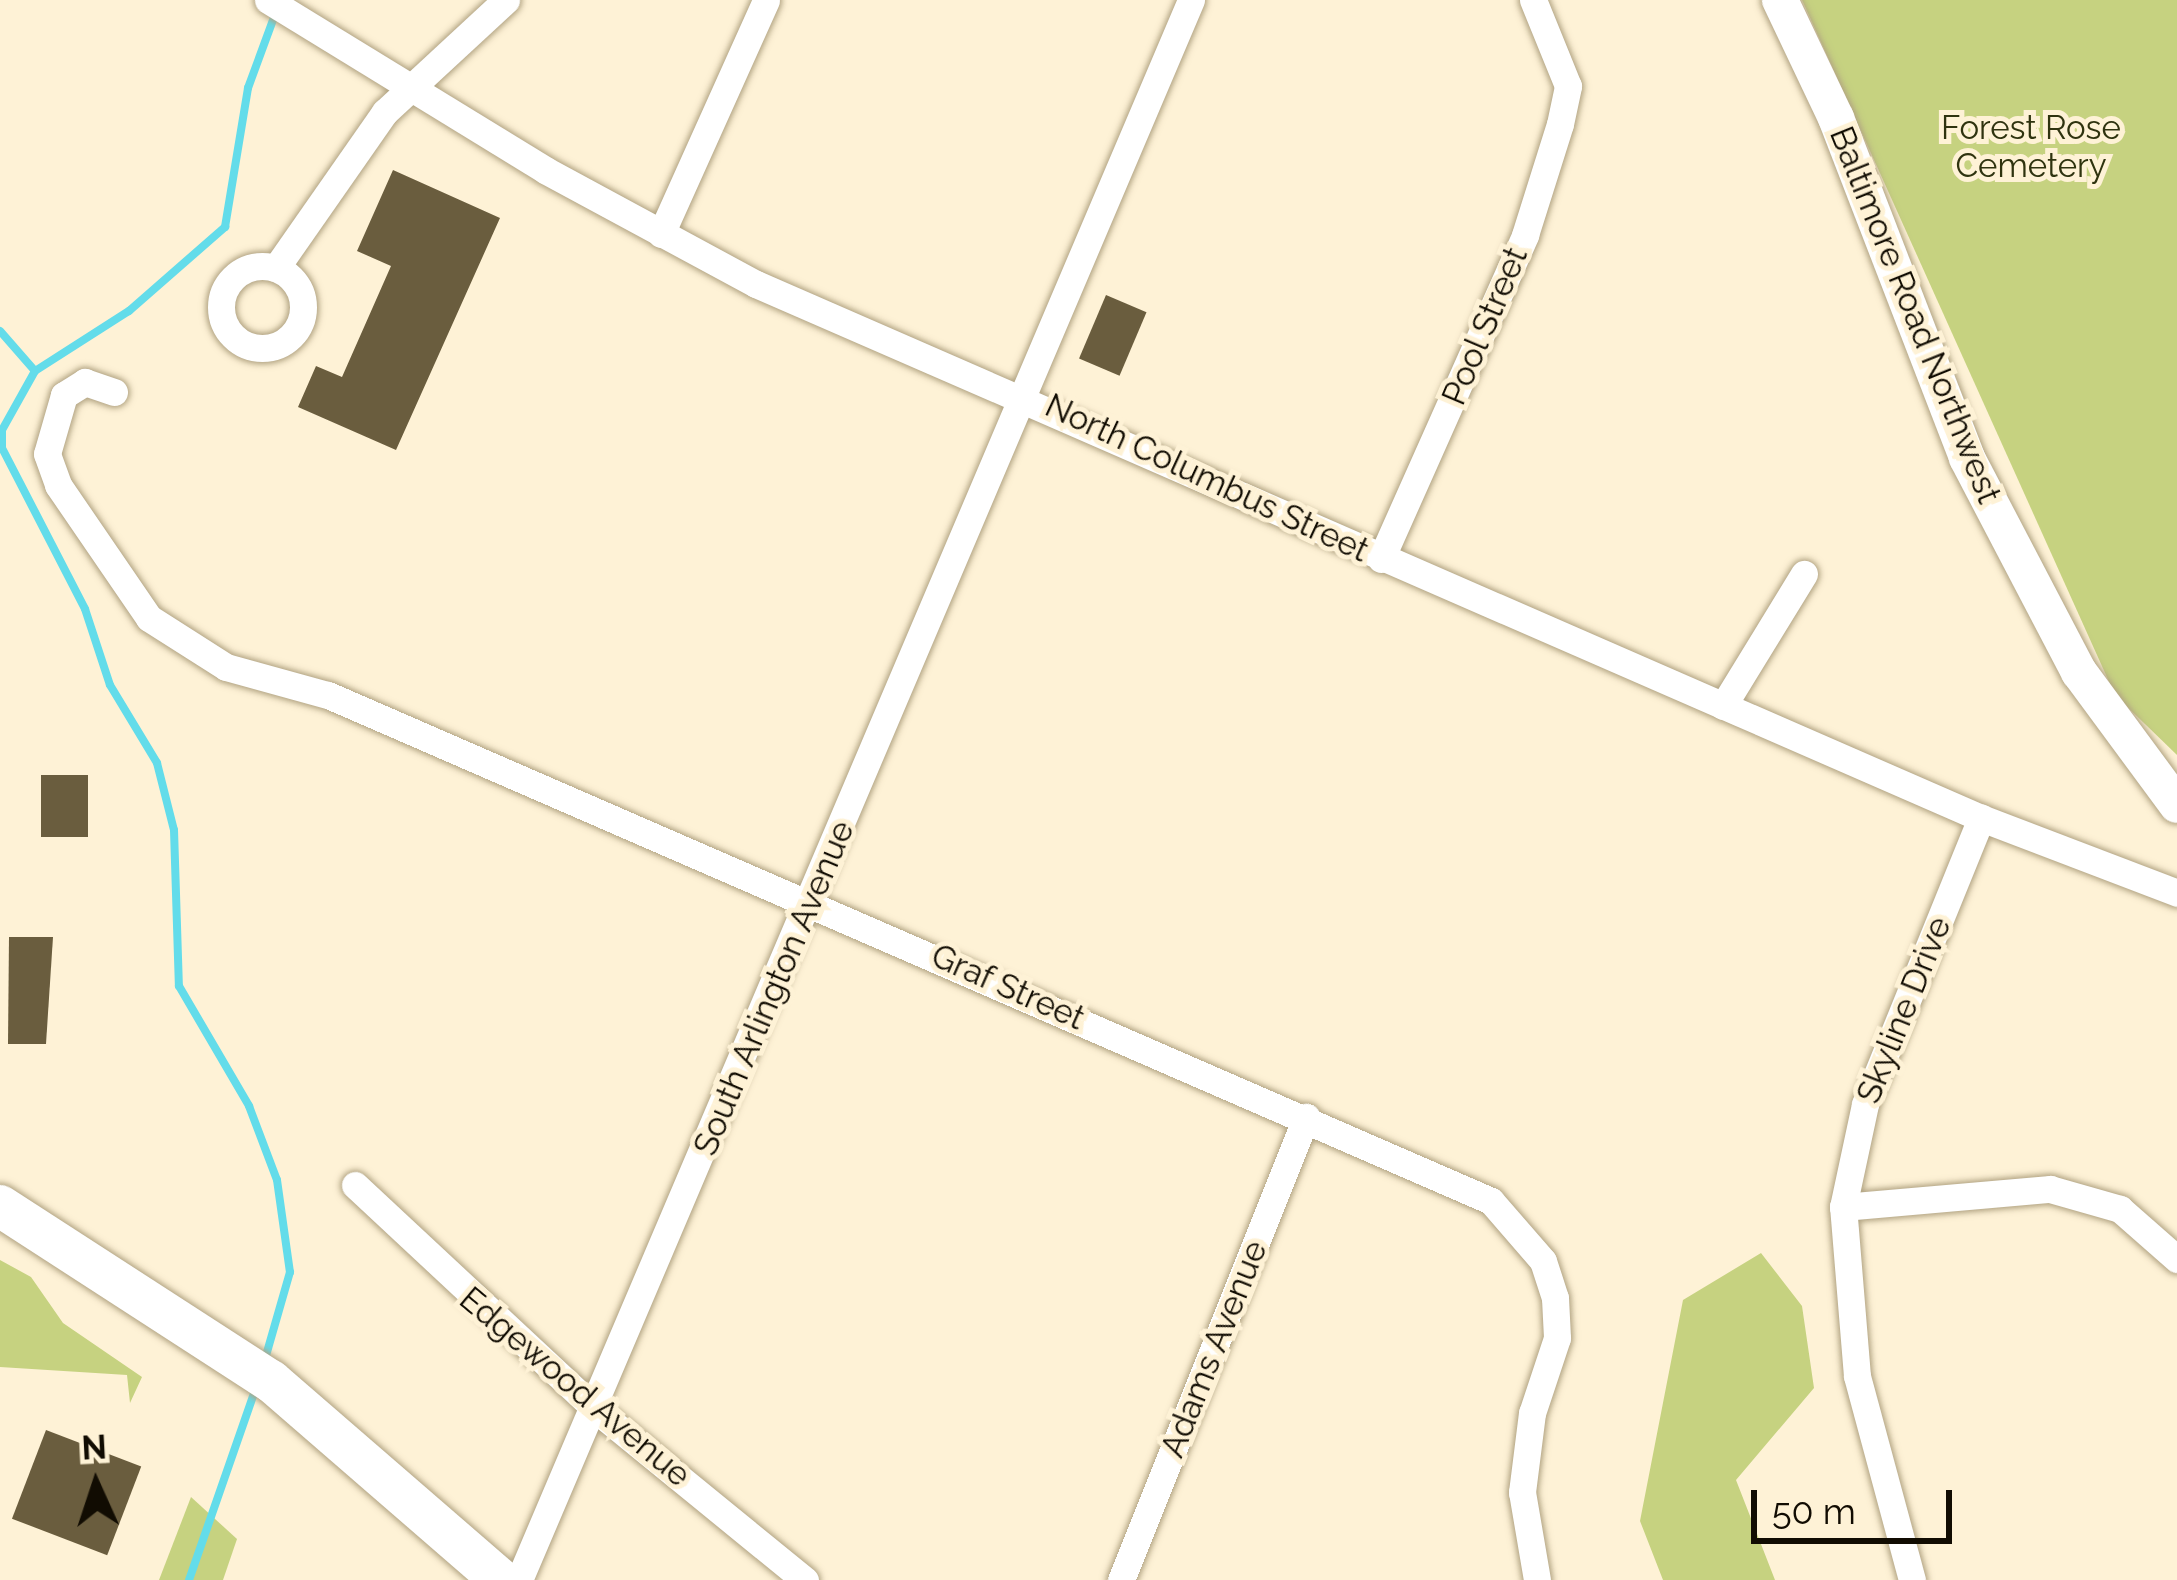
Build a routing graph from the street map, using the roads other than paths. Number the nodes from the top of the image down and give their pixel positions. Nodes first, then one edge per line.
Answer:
1 (506, 0) edge
2 (766, 0) edge
3 (1191, 0) edge
4 (1533, 0) edge
5 (1780, 0) edge
6 (276, 5) edge
7 (412, 88) junction
8 (661, 234) junction
9 (276, 268) dead end
10 (114, 392) dead end
11 (1026, 394) junction
12 (1381, 559) junction
13 (1804, 574) dead end
14 (1723, 706) junction
15 (2177, 805) edge
16 (1981, 818) junction
17 (2177, 892) edge
18 (812, 903) junction
19 (1306, 1118) junction
20 (355, 1185) dead end
21 (0, 1206) edge
22 (1843, 1207) junction
23 (2177, 1259) edge
24 (595, 1409) junction
25 (501, 1580) edge
26 (519, 1580) edge
27 (805, 1580) edge
28 (1121, 1580) edge
29 (1537, 1580) edge
30 (1912, 1580) edge

1 - 7 street
2 - 8 street
3 - 11 street, South Arlington Avenue
4 - 12 street, Pool Street
5 - 15 main road, Baltimore Road Northwest
6 - 7 street, North Columbus Street
7 - 8 street, North Columbus Street
7 - 9 street
8 - 11 street, North Columbus Street
10 - 18 street, Graf Street
11 - 12 street, North Columbus Street
11 - 18 street, South Arlington Avenue
12 - 14 street, North Columbus Street
13 - 14 street
14 - 16 street, North Columbus Street
16 - 17 street, North Columbus Street
16 - 22 street, Skyline Drive
18 - 19 street, Graf Street
18 - 24 street, South Arlington Avenue
19 - 28 street, Adams Avenue
19 - 29 street, Graf Street
20 - 24 street, Edgewood Avenue
21 - 25 main road
22 - 23 street
22 - 30 street, Skyline Drive
24 - 26 street, South Arlington Avenue
24 - 27 street, Edgewood Avenue

